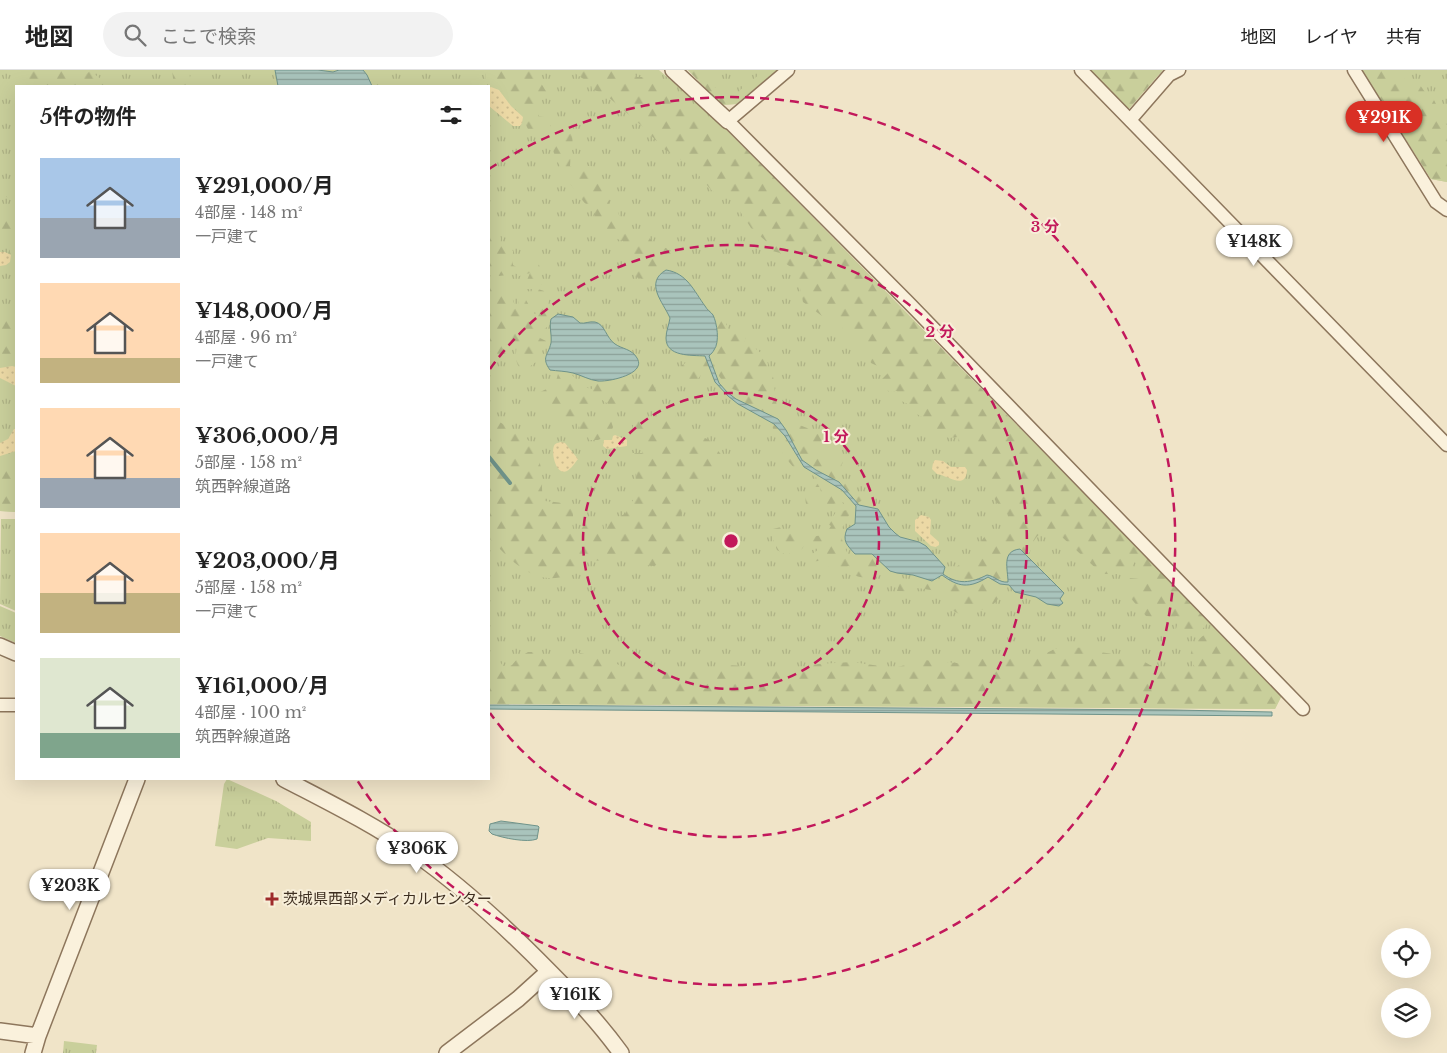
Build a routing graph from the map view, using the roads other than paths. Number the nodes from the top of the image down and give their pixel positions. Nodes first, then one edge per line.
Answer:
1 (673, 70) edge
2 (788, 70) edge
3 (1081, 70) edge
4 (1179, 70) edge
5 (1354, 70) edge
6 (1130, 120) junction
7 (728, 121) junction
8 (1447, 210) edge
9 (1447, 445) edge
10 (0, 646) edge
11 (15, 654) edge
12 (0, 705) edge
13 (15, 705) edge
14 (1303, 709) dead end
15 (138, 780) edge
16 (286, 780) edge
17 (549, 971) junction
18 (0, 1031) edge
19 (38, 1036) junction
20 (33, 1053) edge
21 (447, 1053) edge
22 (621, 1053) edge

1 - 7 street
2 - 7 street
3 - 6 street
4 - 6 street
5 - 8 street
6 - 9 street
7 - 14 street
10 - 11 street
12 - 13 street
15 - 19 street
16 - 17 street
17 - 21 street
17 - 22 street
18 - 19 street
19 - 20 street

